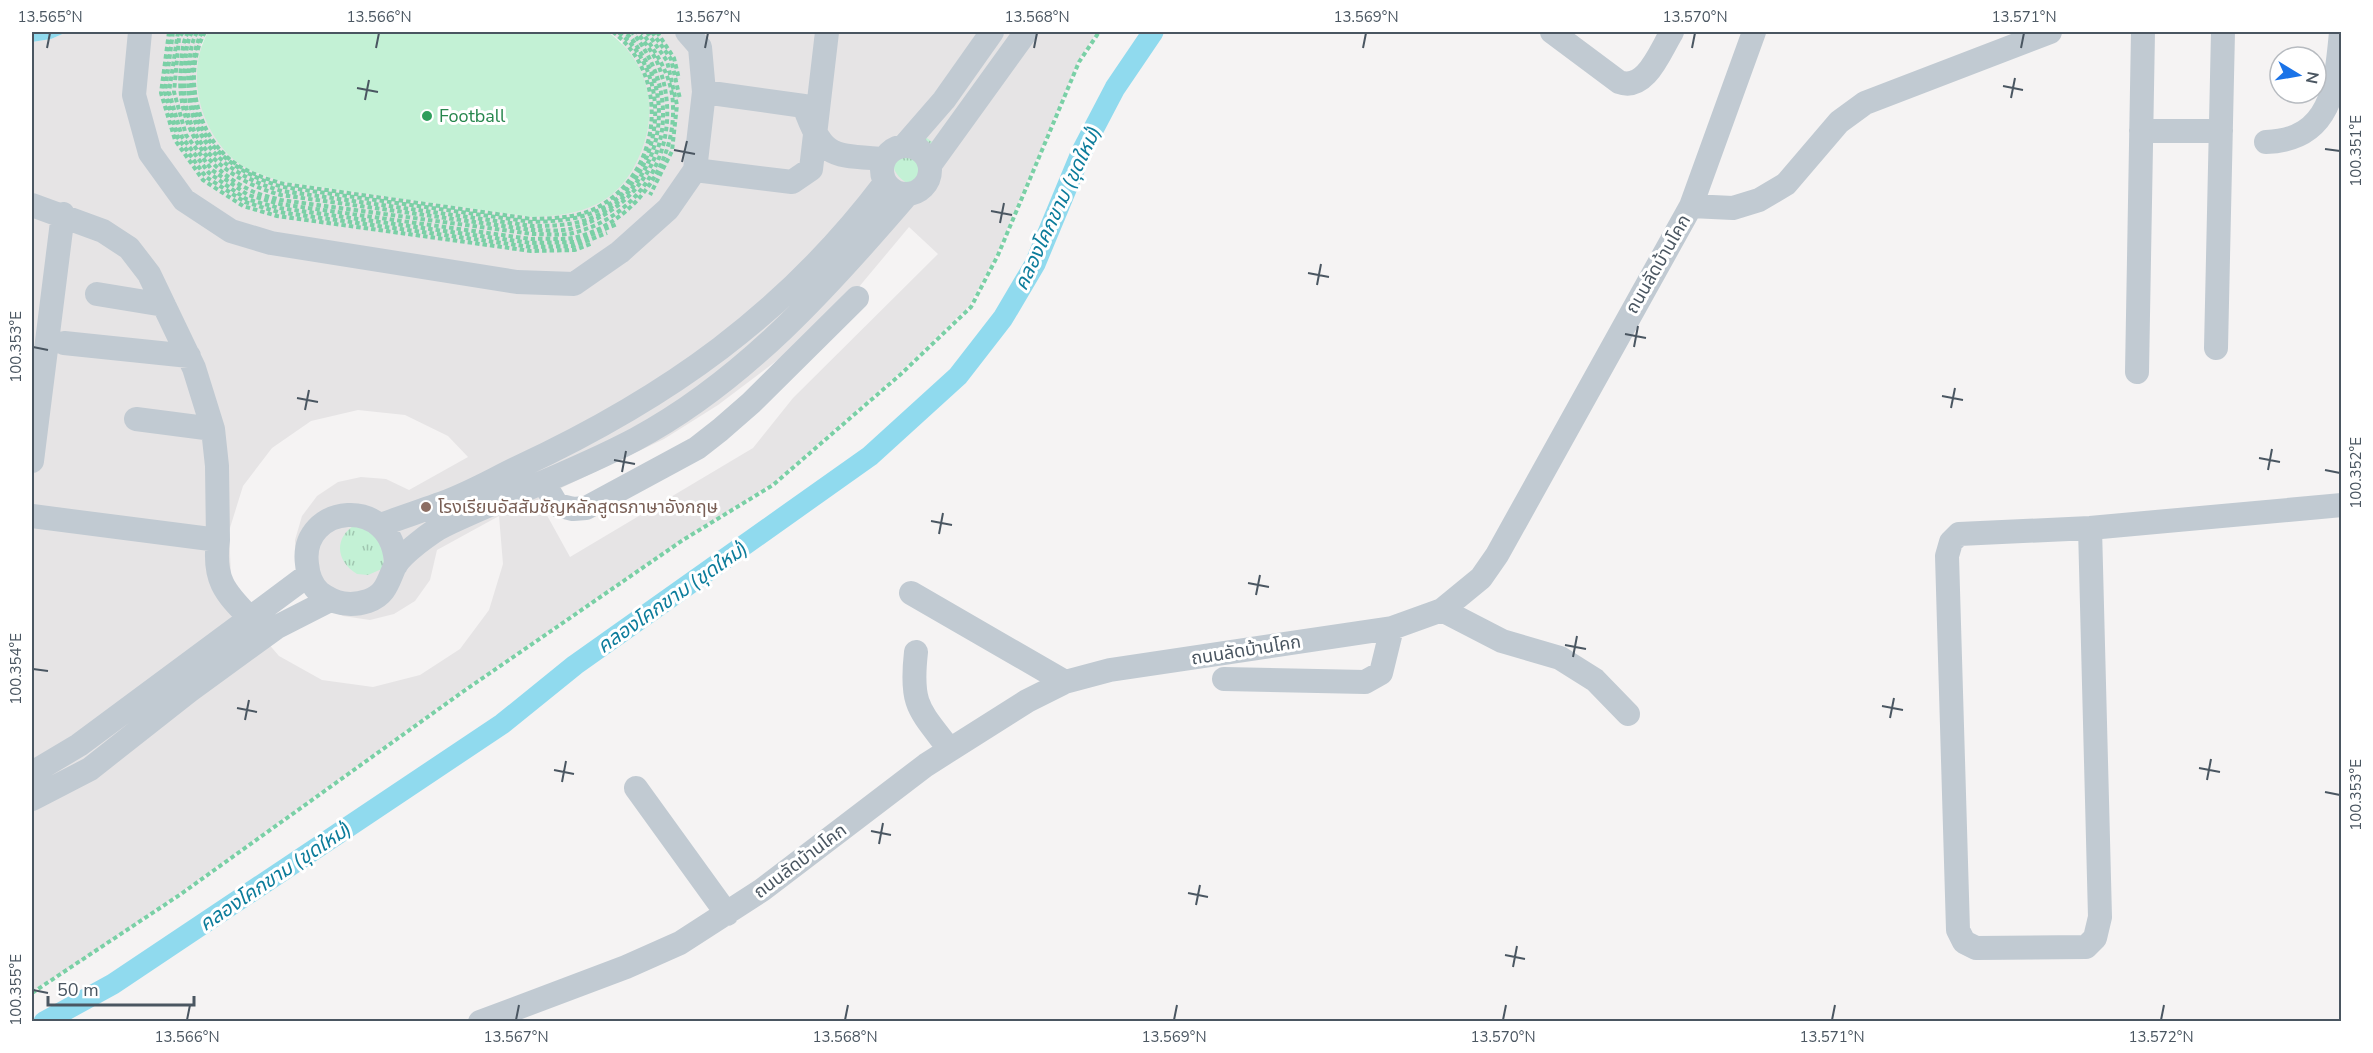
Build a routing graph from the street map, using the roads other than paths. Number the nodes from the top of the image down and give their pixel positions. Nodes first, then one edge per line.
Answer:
1 (140, 32) edge
2 (687, 32) edge
3 (827, 32) edge
4 (992, 32) edge
5 (1026, 32) edge
6 (1552, 32) edge
7 (1672, 32) edge
8 (1754, 32) edge
9 (2050, 32) edge
10 (2143, 32) edge
11 (2223, 32) edge
12 (2341, 32) edge
13 (695, 98) junction
14 (2141, 131) junction
15 (2220, 131) junction
16 (815, 137) junction
17 (2266, 142) dead end
18 (904, 146) junction
19 (847, 156) junction
20 (930, 165) junction
21 (811, 169) junction
22 (695, 170) junction
23 (884, 173) junction
24 (907, 195) junction
25 (32, 205) edge
26 (1691, 206) junction
27 (63, 214) junction
28 (97, 294) dead end
29 (857, 298) dead end
30 (164, 305) junction
31 (776, 335) junction
32 (64, 343) dead end
33 (2216, 348) dead end
34 (189, 356) junction
35 (795, 357) junction
36 (2138, 372) dead end
37 (136, 419) dead end
38 (213, 429) junction
39 (32, 461) edge
40 (544, 483) junction
41 (2342, 505) edge
42 (32, 516) edge
43 (381, 525) junction
44 (2090, 528) junction
45 (218, 540) junction
46 (396, 565) junction
47 (308, 575) junction
48 (910, 593) dead end
49 (330, 600) junction
50 (1442, 610) junction
51 (251, 619) junction
52 (1392, 628) junction
53 (916, 652) dead end
54 (1224, 679) dead end
55 (1065, 682) junction
56 (1628, 714) dead end
57 (950, 750) junction
58 (32, 772) edge
59 (636, 788) dead end
60 (32, 799) edge
61 (727, 914) junction
62 (480, 1022) edge

1 - 22 street
2 - 13 street
3 - 16 street
4 - 18 street
5 - 20 street
6 - 7 street
8 - 26 street, ถนนลัดบ้านโคก
9 - 26 street
10 - 14 street
11 - 15 street
12 - 17 street
13 - 16 street
13 - 22 street
14 - 15 street
14 - 36 street
15 - 33 street
16 - 19 street
16 - 21 street
18 - 20 street
18 - 23 street
19 - 21 street
19 - 23 street
20 - 24 street
21 - 22 street
23 - 24 street
23 - 43 street
24 - 31 street
25 - 27 street
26 - 50 street, ถนนลัดบ้านโคก
27 - 30 street
27 - 39 street
28 - 30 street
29 - 35 street
30 - 34 street
31 - 35 street
31 - 40 street
32 - 34 street
34 - 38 street
35 - 40 street
37 - 38 street
38 - 45 street
40 - 46 street
41 - 44 street
42 - 45 street
43 - 46 street
43 - 47 street
44 - 44 street
45 - 51 street
46 - 49 street
47 - 49 street
47 - 51 street
48 - 55 street
49 - 60 street
50 - 52 street, ถนนลัดบ้านโคก
50 - 56 street
51 - 58 street
52 - 54 street
52 - 55 street, ถนนลัดบ้านโคก
53 - 57 street
55 - 57 street, ถนนลัดบ้านโคก
57 - 61 street, ถนนลัดบ้านโคก
59 - 61 street
61 - 62 street, ถนนลัดบ้านโคก

